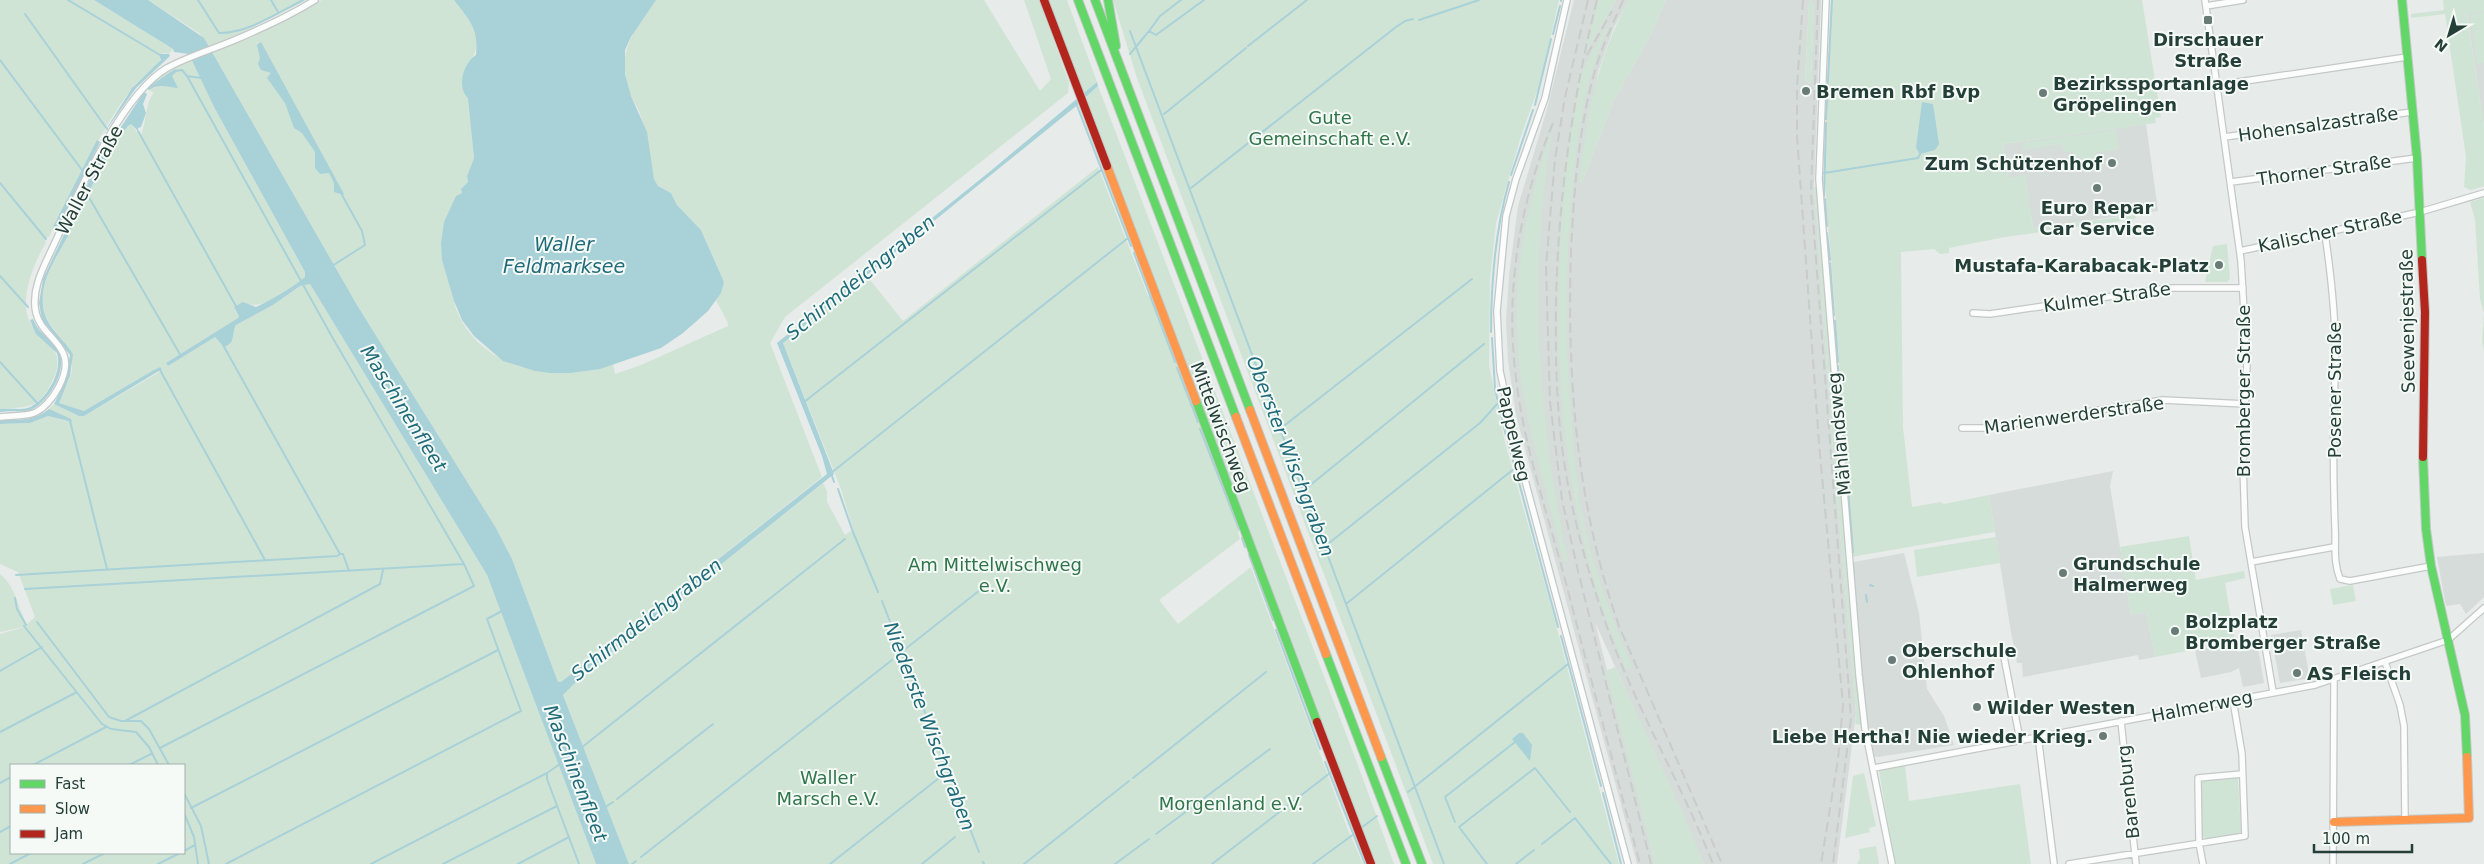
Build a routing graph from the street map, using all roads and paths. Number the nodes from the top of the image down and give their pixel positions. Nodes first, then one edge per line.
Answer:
1 (315, 0) edge
2 (1044, 0) edge
3 (1078, 0) edge
4 (1095, 0) edge
5 (1108, 0) edge
6 (1567, 0) edge
7 (1826, 0) edge
8 (2243, 0) edge
9 (2402, 0) edge
10 (2206, 3) edge
11 (2407, 57) junction
12 (1117, 59) junction
13 (2218, 85) junction
14 (2412, 112) junction
15 (2224, 137) junction
16 (2417, 158) junction
17 (2231, 182) junction
18 (2484, 194) edge
19 (2420, 212) junction
20 (2324, 234) junction
21 (2240, 250) junction
22 (2243, 288) junction
23 (1972, 313) dead end
24 (2246, 404) junction
25 (0, 417) edge
26 (1962, 428) dead end
27 (2334, 547) junction
28 (2251, 562) junction
29 (2431, 566) junction
30 (2484, 608) edge
31 (2448, 640) junction
32 (1999, 653) dead end
33 (2385, 662) junction
34 (2334, 679) junction
35 (2273, 692) junction
36 (2233, 700) junction
37 (2121, 721) junction
38 (2038, 736) junction
39 (2020, 740) junction
40 (1874, 768) junction
41 (2242, 774) junction
42 (2405, 820) junction
43 (2334, 822) junction
44 (2199, 843) junction
45 (2135, 855) junction
46 (1371, 864) edge
47 (1406, 864) edge
48 (1422, 864) edge
49 (1628, 864) edge
50 (1892, 864) edge
51 (2054, 864) edge
52 (2069, 864) edge
53 (2136, 864) edge
54 (2203, 864) edge
55 (2334, 864) edge

1 - 25 street, Waller Straße
2 - 46 main road, Mittelwischweg
3 - 47 main road
4 - 12 main road
5 - 12 main road
6 - 49 street, Pappelweg
7 - 40 street, Mählandsweg
8 - 10 street
9 - 11 main road, Seewenjestraße
10 - 13 street, Bromberger Straße
11 - 13 street
11 - 14 main road, Seewenjestraße
12 - 48 main road
13 - 15 street, Bromberger Straße
14 - 15 street, Hohensalzastraße
14 - 16 main road, Seewenjestraße
15 - 17 street, Bromberger Straße
16 - 17 street, Thorner Straße
16 - 19 main road, Seewenjestraße
17 - 21 street, Bromberger Straße
18 - 19 street, Kalischer Straße
19 - 20 street, Kalischer Straße
19 - 29 main road, Seewenjestraße
20 - 21 street, Kalischer Straße
20 - 27 street, Posener Straße
21 - 22 street, Bromberger Straße
22 - 23 street, Kulmer Straße
22 - 24 street, Bromberger Straße
24 - 26 street, Marienwerderstraße
24 - 28 street, Bromberger Straße
27 - 28 street
27 - 29 street, Posener Straße
28 - 35 street, Bromberger Straße
29 - 31 main road, Seewenjestraße
30 - 31 street, Halmerweg
31 - 33 street, Halmerweg
31 - 42 main road, Seewenjestraße
32 - 39 street
33 - 34 street, Halmerweg
33 - 42 street
34 - 35 street, Halmerweg
34 - 43 street
35 - 36 street, Halmerweg
36 - 37 street, Halmerweg
36 - 41 street
37 - 38 street, Halmerweg
37 - 45 street, Barenburg
38 - 39 street, Halmerweg
38 - 51 street
39 - 40 street, Halmerweg
40 - 50 street, Mählandsweg
41 - 44 street
41 - 44 street
42 - 43 main road
43 - 55 street
44 - 45 street
44 - 54 street
45 - 52 street
45 - 53 street, Barenburg

